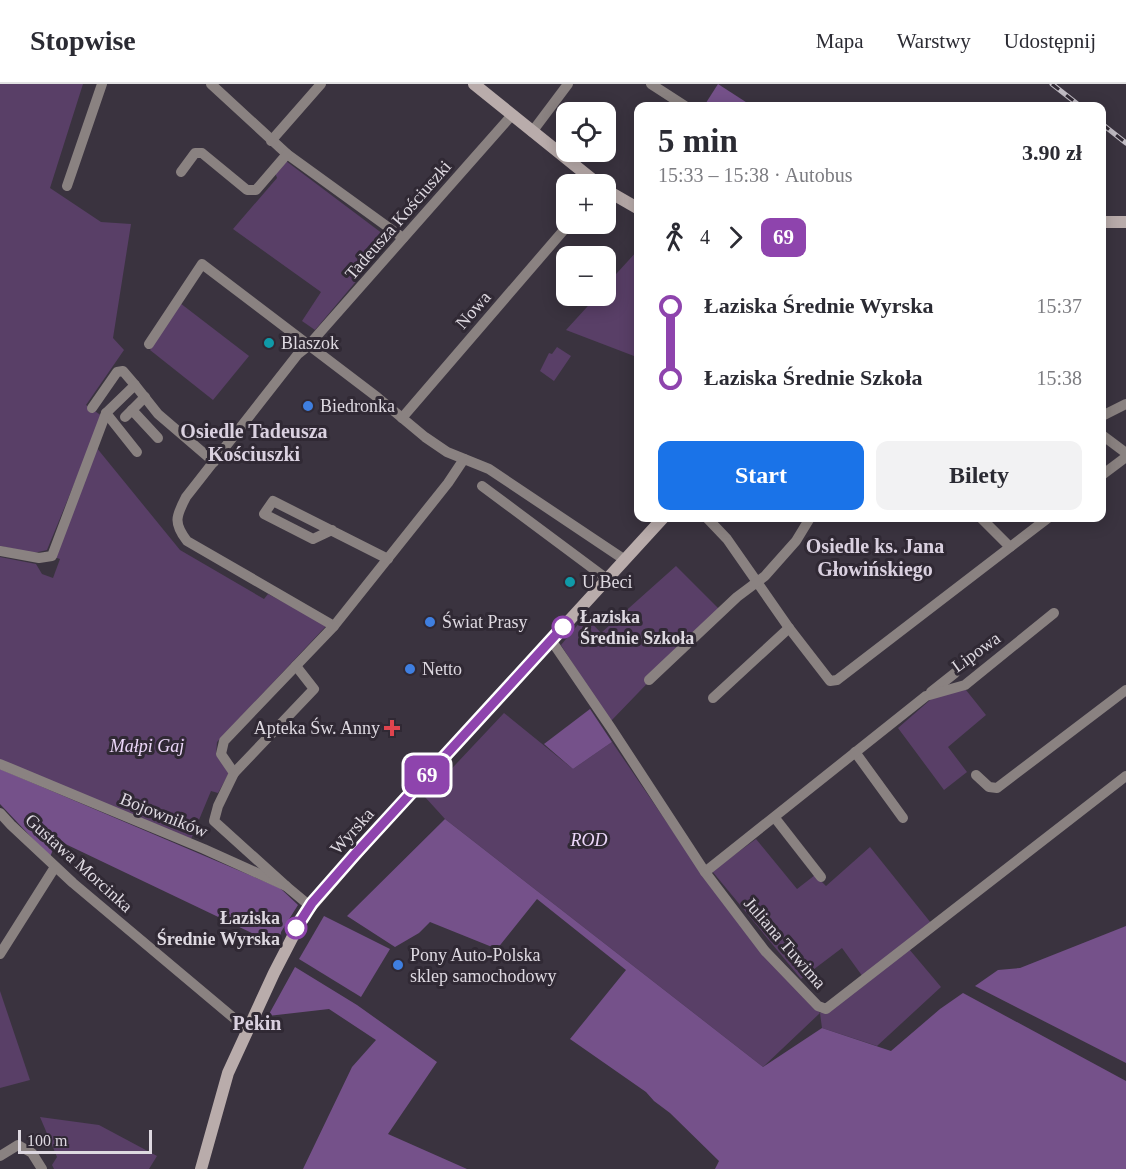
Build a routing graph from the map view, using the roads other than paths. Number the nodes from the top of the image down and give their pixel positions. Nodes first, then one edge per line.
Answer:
1 (102, 84) edge
2 (211, 84) edge
3 (321, 84) edge
4 (474, 84) edge
5 (568, 84) edge
6 (651, 84) edge
7 (679, 102) edge
8 (512, 115) junction
9 (532, 132) junction
10 (272, 141) junction
11 (287, 154) junction
12 (181, 172) dead end
13 (585, 174) edge
14 (67, 186) dead end
15 (616, 196) edge
16 (634, 206) edge
17 (1106, 222) edge
18 (1126, 222) edge
19 (560, 234) edge
20 (403, 238) junction
21 (149, 344) dead end
22 (308, 346) junction
23 (135, 385) junction
24 (146, 398) junction
25 (1126, 404) edge
26 (92, 408) dead end
27 (106, 413) junction
28 (1106, 414) edge
29 (402, 418) junction
30 (158, 438) dead end
31 (1106, 438) edge
32 (137, 452) dead end
33 (1126, 455) edge
34 (464, 459) junction
35 (214, 462) junction
36 (1106, 472) edge
37 (482, 486) dead end
38 (659, 522) edge
39 (711, 522) edge
40 (808, 522) edge
41 (985, 522) edge
42 (1043, 522) edge
43 (332, 530) junction
44 (1010, 547) junction
45 (0, 551) edge
46 (388, 559) junction
47 (625, 560) junction
48 (607, 579) junction
49 (756, 581) junction
50 (1053, 613) dead end
51 (334, 626) junction
52 (789, 628) junction
53 (551, 640) junction
54 (296, 666) junction
55 (955, 672) dead end
56 (649, 680) dead end
57 (1126, 690) edge
58 (926, 696) junction
59 (713, 698) dead end
60 (855, 752) junction
61 (0, 764) edge
62 (234, 773) junction
63 (976, 775) dead end
64 (1126, 776) edge
65 (0, 813) edge
66 (775, 818) junction
67 (903, 818) dead end
68 (55, 867) junction
69 (705, 872) junction
70 (820, 878) dead end
71 (286, 886) junction
72 (310, 906) junction
73 (0, 954) edge
74 (248, 1030) junction
75 (0, 1156) edge
76 (42, 1169) edge
77 (201, 1169) edge

1 - 14 street
2 - 10 street
3 - 10 street
4 - 8 street
5 - 9 street
6 - 7 street
8 - 9 street
8 - 20 street, Tadeusza Kościuszki
9 - 13 street
10 - 11 street
11 - 12 street
11 - 20 street
15 - 16 street
17 - 18 street
19 - 29 street, Nowa
20 - 22 street, Tadeusza Kościuszki
21 - 22 street
22 - 29 street
22 - 35 street
23 - 24 street
23 - 26 street
23 - 27 street
24 - 30 street
24 - 35 street
25 - 28 street
27 - 32 street
27 - 45 street
29 - 34 street
31 - 33 street
33 - 36 street
34 - 46 street
34 - 47 street
35 - 51 street
37 - 48 street
38 - 47 street, Wyrska
39 - 49 street
40 - 49 street
41 - 44 street
42 - 44 street
43 - 43 street
43 - 46 street
44 - 52 street
46 - 51 street
47 - 48 street, Wyrska
48 - 53 street, Wyrska
49 - 52 street
49 - 56 street
50 - 58 street, Lipowa
51 - 54 street
52 - 59 street
53 - 69 street, Juliana Tuwima
53 - 72 street, Wyrska
54 - 62 street
54 - 62 street
55 - 58 street
57 - 63 street
58 - 60 street, Lipowa
60 - 66 street, Lipowa
60 - 67 street
61 - 71 street, Bojowników
62 - 71 street
64 - 69 street, Juliana Tuwima
65 - 68 street, Gustawa Morcinka
66 - 69 street, Lipowa
66 - 70 street
68 - 73 street
68 - 74 street, Gustawa Morcinka
71 - 72 street, Bojowników
72 - 74 street, Wyrska
74 - 77 street, Wyrska
75 - 76 street

